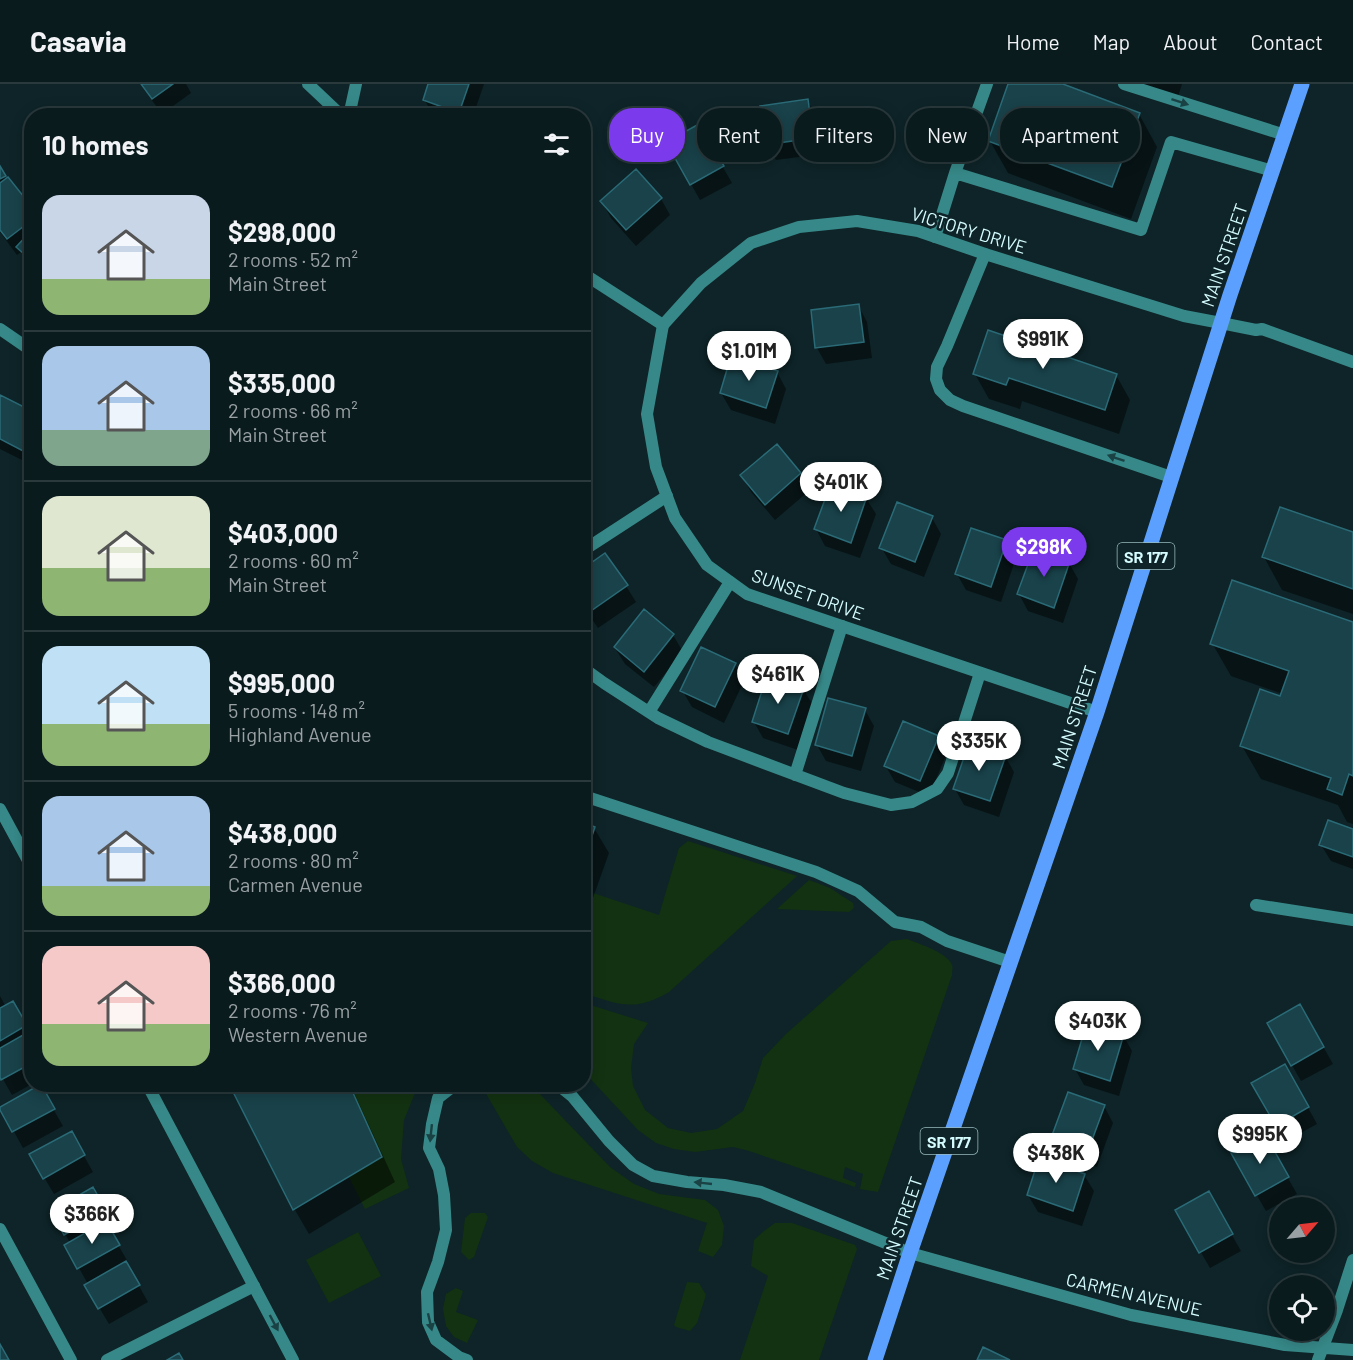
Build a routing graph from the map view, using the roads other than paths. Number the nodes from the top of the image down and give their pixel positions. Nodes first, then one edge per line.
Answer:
1 (308, 84) edge
2 (356, 84) edge
3 (987, 84) edge
4 (1124, 84) edge
5 (1302, 84) edge
6 (334, 108) edge
7 (351, 108) edge
8 (1285, 135) junction
9 (1273, 171) junction
10 (955, 173) junction
11 (935, 237) junction
12 (985, 254) junction
13 (591, 279) edge
14 (1221, 323) junction
15 (663, 325) junction
16 (0, 328) edge
17 (24, 345) edge
18 (1353, 362) edge
19 (1171, 477) junction
20 (667, 496) junction
21 (591, 545) edge
22 (730, 582) junction
23 (842, 626) junction
24 (591, 673) edge
25 (980, 673) junction
26 (649, 712) junction
27 (1097, 712) junction
28 (795, 775) junction
29 (591, 798) edge
30 (0, 809) edge
31 (24, 853) edge
32 (1256, 905) dead end
33 (1353, 920) edge
34 (1010, 962) junction
35 (151, 1092) edge
36 (446, 1092) edge
37 (567, 1092) edge
38 (0, 1228) edge
39 (910, 1253) junction
40 (1353, 1260) edge
41 (254, 1286) junction
42 (1323, 1348) junction
43 (1353, 1350) edge
44 (71, 1360) edge
45 (106, 1360) edge
46 (293, 1360) edge
47 (467, 1360) edge
48 (875, 1360) edge
49 (1318, 1360) edge

1 - 6 street
2 - 7 street
3 - 10 street
4 -> 8 street
5 - 8 main road, MAIN STREET / SR 177
8 - 9 main road, MAIN STREET / SR 177
9 - 10 street
9 - 14 main road, MAIN STREET / SR 177
10 - 11 street
11 - 12 street, VICTORY DRIVE
11 - 15 street, VICTORY DRIVE
12 - 14 street, VICTORY DRIVE
19 -> 12 street
13 - 15 street
14 - 18 street, VICTORY DRIVE
14 - 19 main road, MAIN STREET / SR 177
15 - 20 street, SUNSET DRIVE
16 - 17 street
19 - 27 main road, MAIN STREET / SR 177
20 - 21 street
20 - 22 street, SUNSET DRIVE
22 - 23 street, SUNSET DRIVE
22 - 26 street
23 - 25 street, SUNSET DRIVE
23 - 28 street
24 - 26 street
25 - 27 street, SUNSET DRIVE
25 - 28 street
26 - 28 street
27 - 34 main road, MAIN STREET / SR 177
29 - 34 street
30 - 31 street
32 - 33 street
34 - 39 main road, MAIN STREET / SR 177
35 - 41 street
36 -> 47 street
39 -> 37 street, CARMEN AVENUE
38 - 44 street
39 - 42 street, CARMEN AVENUE
39 - 48 main road, MAIN STREET / SR 177
40 - 42 street
41 - 45 street
41 -> 46 street
42 - 43 street, CARMEN AVENUE
42 - 49 street

